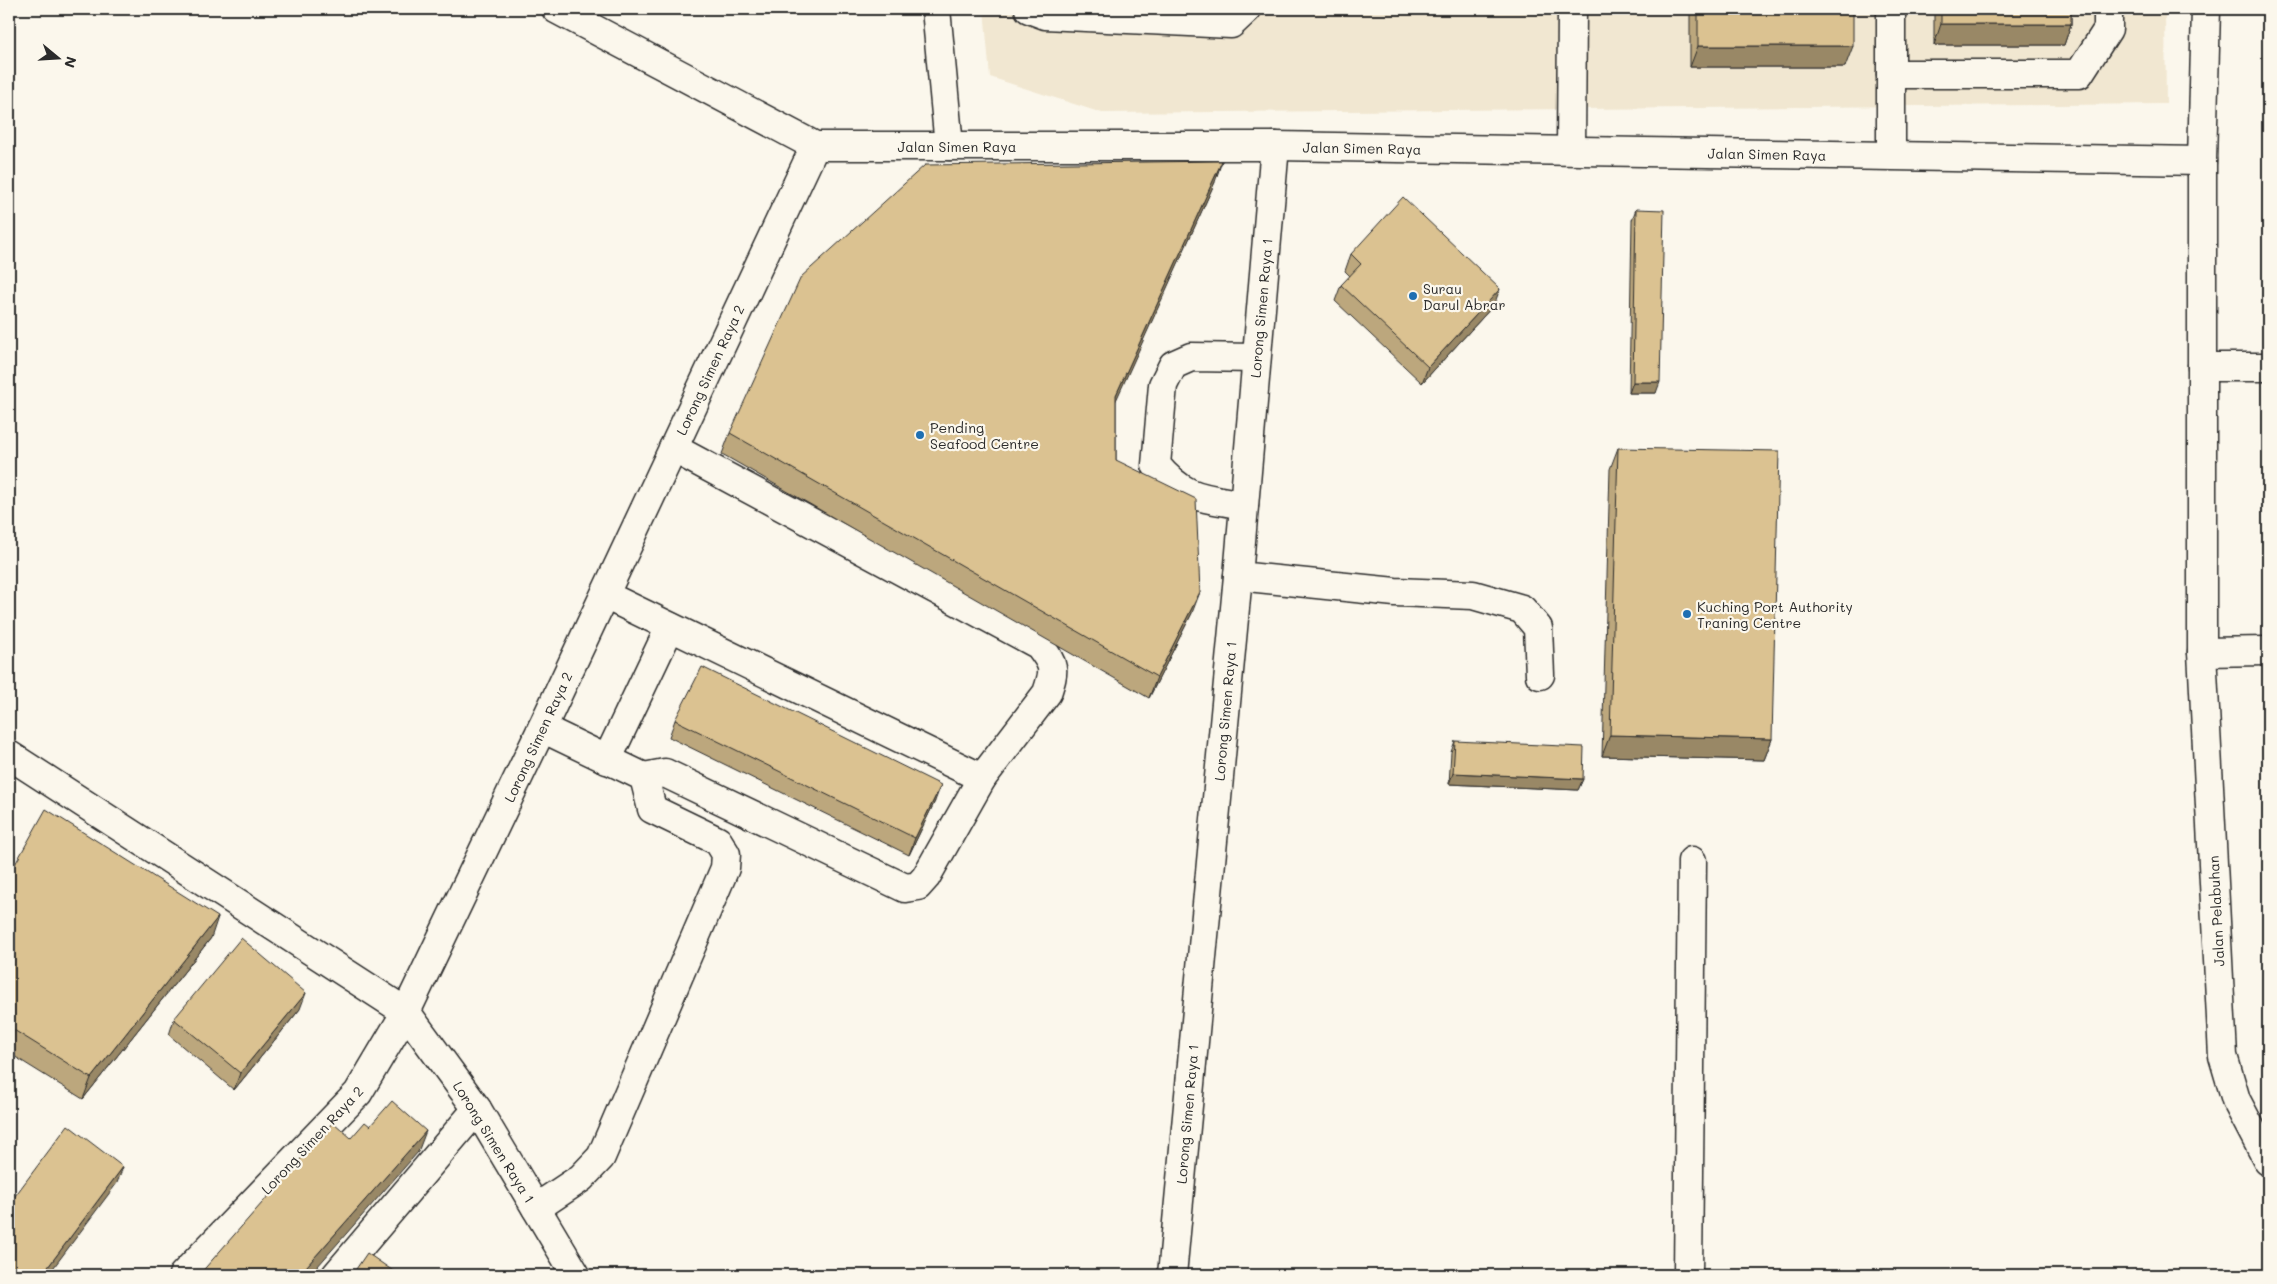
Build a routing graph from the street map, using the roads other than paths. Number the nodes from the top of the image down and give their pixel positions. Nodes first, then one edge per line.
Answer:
1 (556, 9) edge
2 (936, 9) edge
3 (1029, 9) edge
4 (1247, 9) edge
5 (1572, 9) edge
6 (1891, 9) edge
7 (2108, 9) edge
8 (2206, 9) edge
9 (1891, 74) junction
10 (815, 146) junction
11 (949, 146) junction
12 (1275, 146) junction
13 (1571, 150) junction
14 (1891, 156) junction
15 (2202, 160) junction
16 (1256, 358) junction
17 (2202, 367) junction
18 (2268, 367) edge
19 (673, 448) junction
20 (1244, 505) junction
21 (1238, 576) junction
22 (605, 595) junction
23 (670, 627) junction
24 (2268, 651) edge
25 (2202, 652) junction
26 (1540, 675) dead end
27 (542, 728) junction
28 (607, 760) junction
29 (12, 763) edge
30 (644, 777) junction
31 (982, 778) junction
32 (1692, 861) dead end
33 (406, 1012) junction
34 (477, 1109) junction
35 (2268, 1161) edge
36 (536, 1208) junction
37 (183, 1275) edge
38 (336, 1275) edge
39 (576, 1275) edge
40 (1172, 1275) edge
41 (1688, 1275) edge

1 - 10 street, Jalan Simen Raya
2 - 11 street
3 - 4 street
5 - 13 street
6 - 9 street
7 - 9 street
8 - 15 street, Jalan Pelabuhan
9 - 14 street
10 - 11 street, Jalan Simen Raya
10 - 19 street, Lorong Simen Raya 2
11 - 12 street, Jalan Simen Raya
12 - 13 street, Jalan Simen Raya
12 - 16 street, Lorong Simen Raya 1
13 - 14 street, Jalan Simen Raya
14 - 15 street, Jalan Simen Raya
15 - 17 street, Jalan Pelabuhan
16 - 20 street, Lorong Simen Raya 1
16 - 20 street
17 - 18 street
17 - 25 street, Jalan Pelabuhan
19 - 22 street, Lorong Simen Raya 2
19 - 31 street
20 - 21 street, Lorong Simen Raya 1
21 - 26 street
21 - 40 street, Lorong Simen Raya 1
22 - 23 street
22 - 27 street, Lorong Simen Raya 2
23 - 28 street
23 - 31 street
24 - 25 street
25 - 35 street, Jalan Pelabuhan
27 - 28 street
27 - 33 street, Lorong Simen Raya 2
28 - 30 street
29 - 33 street
30 - 31 street
30 - 36 street
32 - 41 street
33 - 34 street, Lorong Simen Raya 1
33 - 37 street, Lorong Simen Raya 2
34 - 36 street, Lorong Simen Raya 1
34 - 38 street
36 - 39 street, Lorong Simen Raya 1

